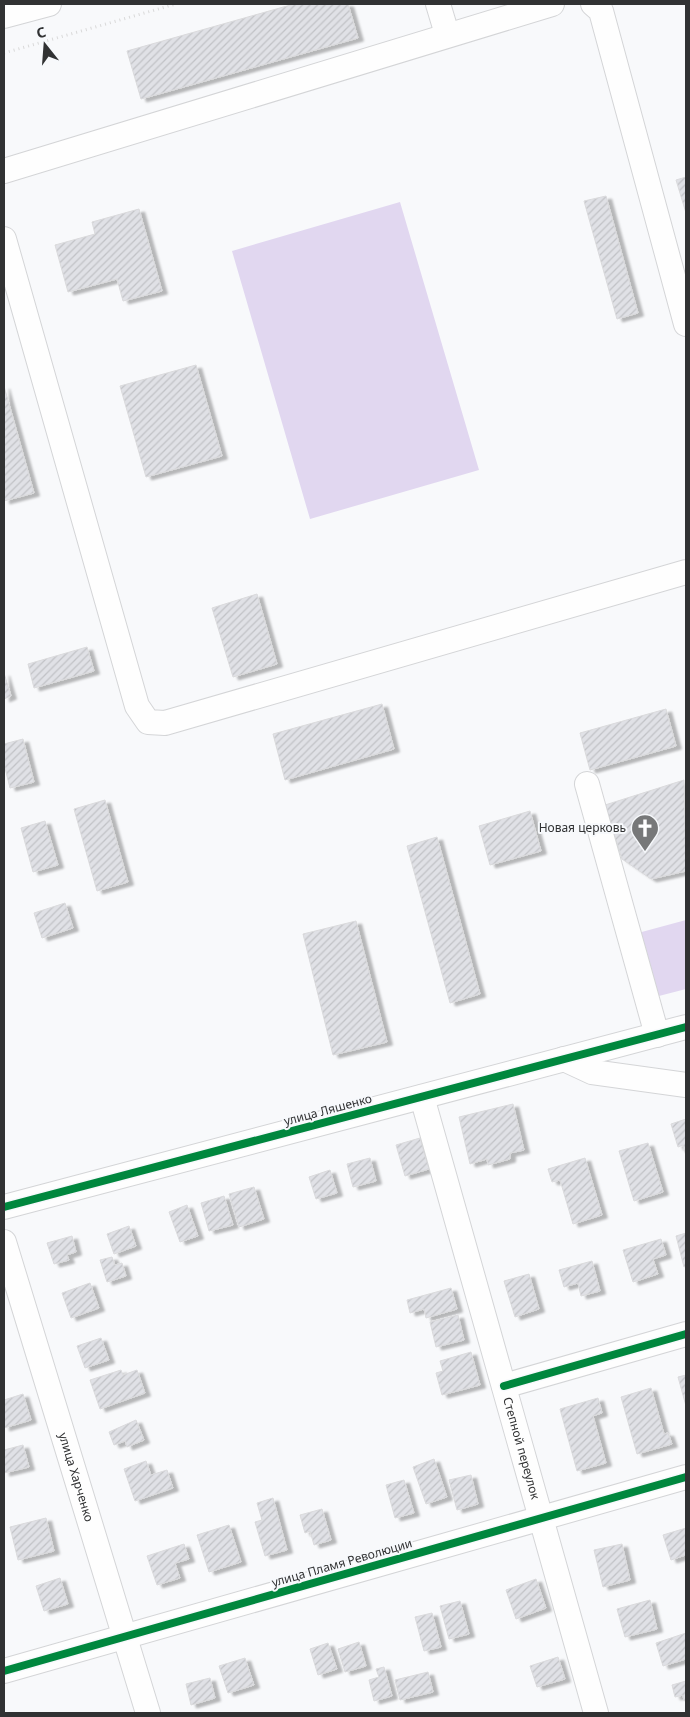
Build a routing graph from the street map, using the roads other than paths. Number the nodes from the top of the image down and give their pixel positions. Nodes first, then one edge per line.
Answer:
1 (49, 4) edge
2 (438, 4) edge
3 (552, 4) edge
4 (593, 4) edge
5 (13, 11) edge
6 (447, 34) junction
7 (4, 171) edge
8 (4, 239) edge
9 (686, 324) edge
10 (686, 572) edge
11 (587, 784) dead end
12 (686, 1027) edge
13 (657, 1035) junction
14 (564, 1059) junction
15 (686, 1085) edge
16 (422, 1097) junction
17 (4, 1207) edge
18 (4, 1242) edge
19 (686, 1334) edge
20 (504, 1386) junction
21 (686, 1477) edge
22 (541, 1518) junction
23 (124, 1636) junction
24 (4, 1671) edge
25 (148, 1713) edge
26 (596, 1713) edge

1 - 5 street
2 - 6 street
3 - 6 street
4 - 9 street
6 - 7 street
8 - 10 street
11 - 13 street
12 - 13 street, улица Ляшенко
13 - 14 street, улица Ляшенко
14 - 15 street
14 - 16 street, улица Ляшенко
16 - 17 street, улица Ляшенко
16 - 20 street, Степной переулок
18 - 23 street, улица Харченко
19 - 20 street
20 - 22 street, Степной переулок
21 - 22 street, улица Пламя Революции
22 - 23 street, улица Пламя Революции
22 - 26 street, Степной переулок
23 - 24 street, улица Пламя Революции
23 - 25 street, улица Харченко

